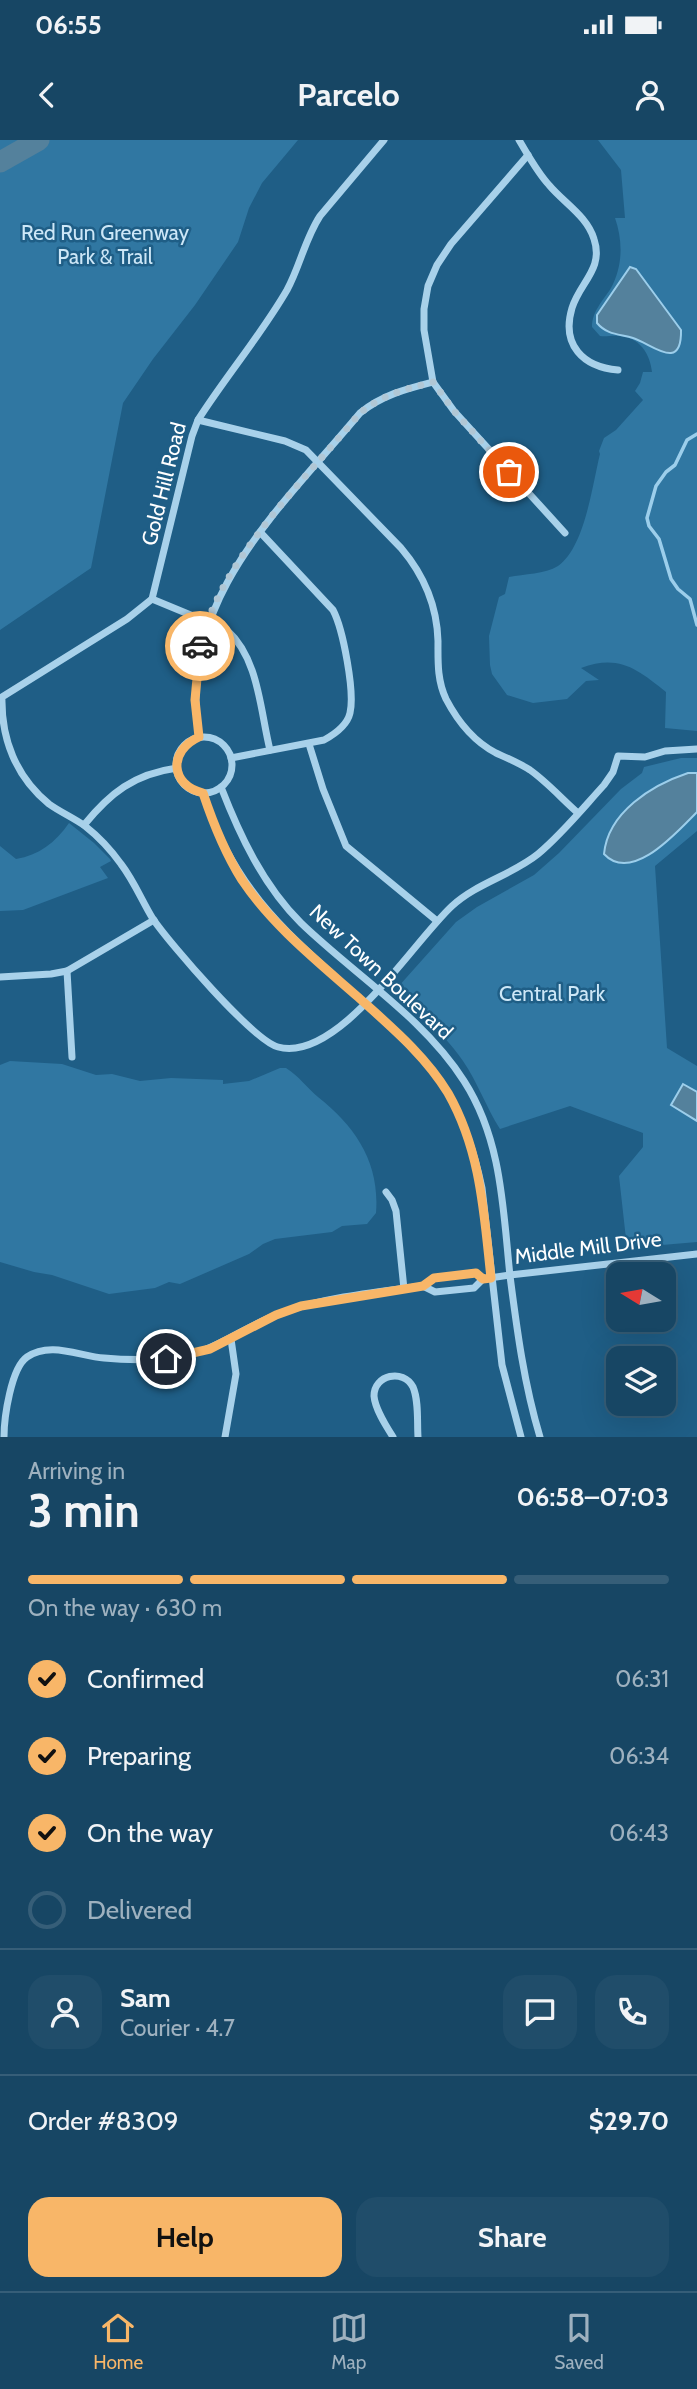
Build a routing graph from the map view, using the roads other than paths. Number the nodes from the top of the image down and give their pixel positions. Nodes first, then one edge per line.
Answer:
1 (384, 140) edge
2 (519, 140) edge
3 (528, 155) junction
4 (618, 370) dead end
5 (433, 382) junction
6 (198, 420) junction
7 (319, 463) junction
8 (260, 532) junction
9 (565, 533) dead end
10 (152, 598) junction
11 (207, 622) junction
12 (199, 737) junction
13 (309, 744) junction
14 (697, 749) edge
15 (270, 750) junction
16 (231, 758) junction
17 (177, 768) junction
18 (221, 787) junction
19 (203, 793) junction
20 (578, 813) junction
21 (84, 825) junction
22 (154, 920) junction
23 (437, 921) junction
24 (66, 971) junction
25 (0, 977) edge
26 (378, 991) junction
27 (366, 1004) junction
28 (72, 1056) dead end
29 (386, 1192) dead end
30 (697, 1254) edge
31 (510, 1275) junction
32 (487, 1278) junction
33 (423, 1286) junction
34 (404, 1289) junction
35 (231, 1339) junction
36 (4, 1437) edge
37 (225, 1437) edge
38 (393, 1437) edge
39 (418, 1437) edge
40 (521, 1437) edge
41 (540, 1437) edge

1 - 6 street, Gold Hill Road
2 - 3 street
3 - 4 street
3 - 5 street
5 - 7 street
5 - 9 street
6 - 7 street
6 - 10 street, Gold Hill Road
7 - 8 street
7 - 20 street
8 - 11 street
8 - 13 street
10 - 11 street
10 - 21 street
11 - 12 street
11 - 15 street
12 - 16 street
12 - 17 street
13 - 15 street
13 - 23 street
14 - 20 street
15 - 16 street
16 - 18 street
17 - 19 street
17 - 21 street
18 - 19 street
18 - 26 street, New Town Boulevard
19 - 27 street, New Town Boulevard
20 - 23 street
21 - 22 street
22 - 24 street
22 - 27 street
23 - 26 street
24 - 25 street
24 - 28 street
26 - 27 street
26 - 31 street, New Town Boulevard
27 - 32 street, New Town Boulevard
29 - 34 street
30 - 31 street, Middle Mill Drive
31 - 32 street, Middle Mill Drive
31 - 41 street, New Town Boulevard
32 - 33 street, Middle Mill Drive
32 - 33 street, Middle Mill Drive
32 - 40 street, New Town Boulevard
33 - 34 street, Middle Mill Drive
34 - 35 street, Middle Mill Drive
35 - 36 street, Middle Mill Drive
35 - 37 street
38 - 39 street

